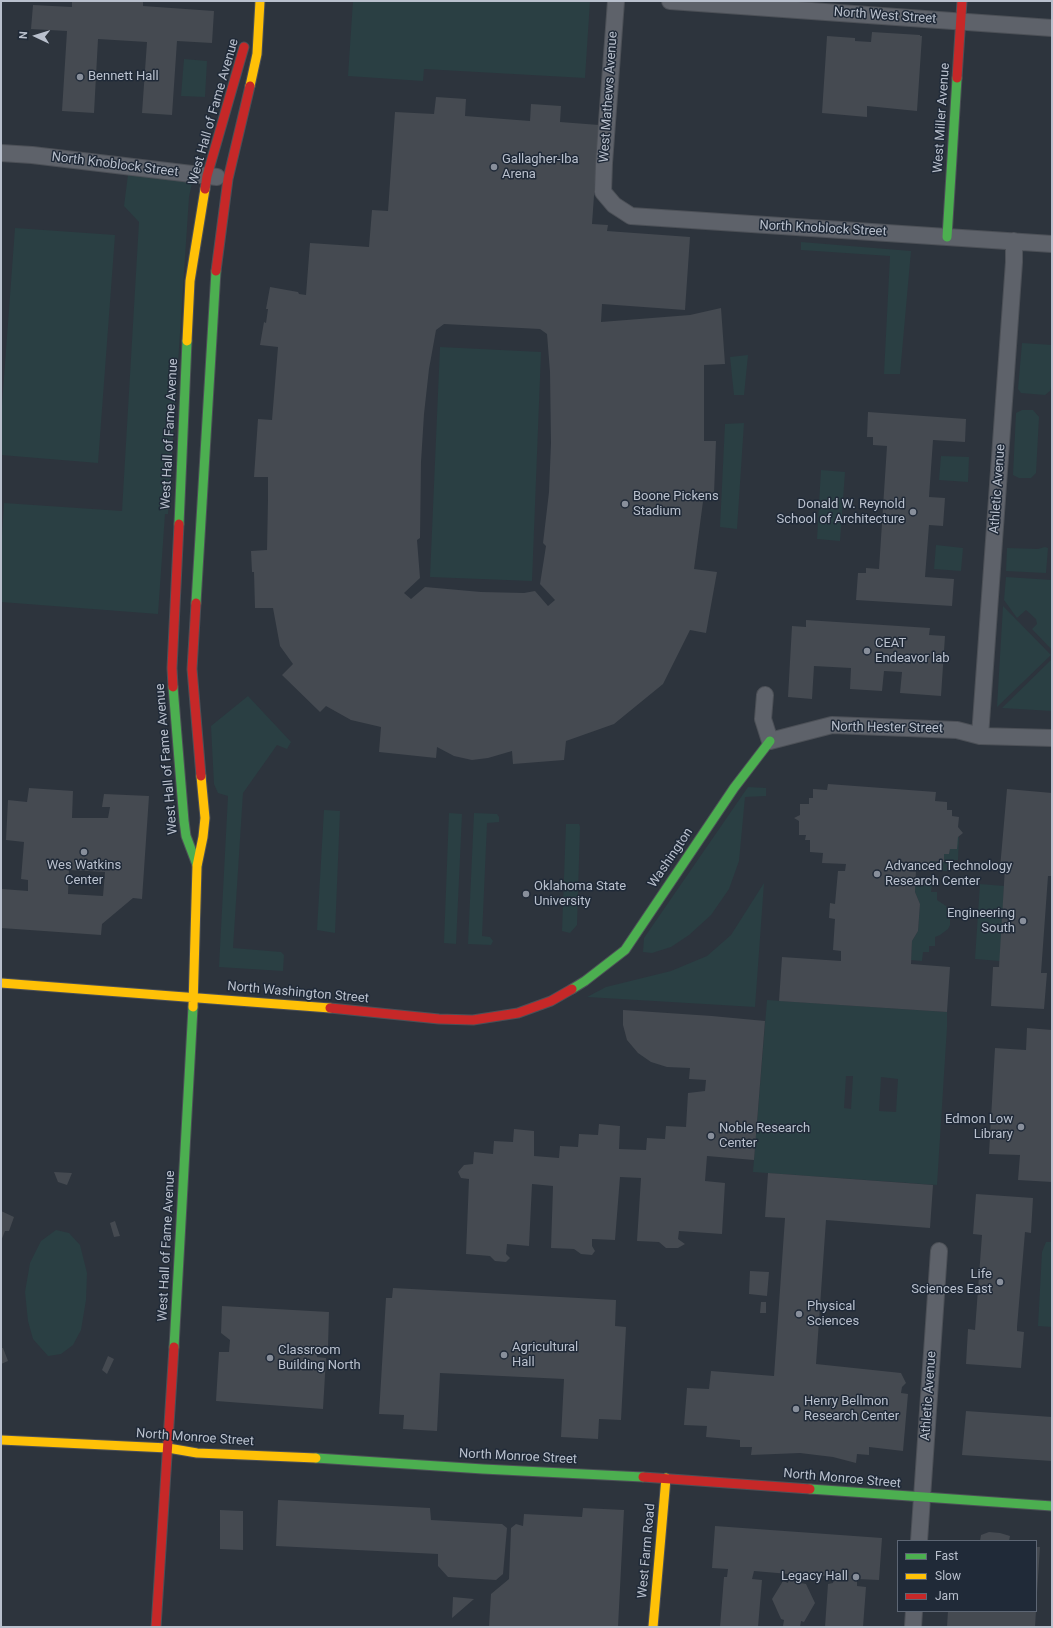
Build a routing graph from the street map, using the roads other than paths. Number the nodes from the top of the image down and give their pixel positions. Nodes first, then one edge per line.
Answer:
1 (260, 1) edge
2 (616, 1) edge
3 (670, 1) edge
4 (962, 1) edge
5 (259, 11) junction
6 (961, 22) junction
7 (1052, 28) edge
8 (1, 153) edge
9 (208, 176) junction
10 (228, 179) junction
11 (603, 192) joint
12 (947, 237) junction
13 (1014, 241) junction
14 (1052, 244) edge
15 (765, 694) dead end
16 (980, 736) junction
17 (1052, 738) edge
18 (770, 741) junction
19 (197, 866) junction
20 (585, 981) joint
21 (1, 983) edge
22 (194, 998) junction
23 (938, 1251) dead end
24 (1, 1440) edge
25 (168, 1448) junction
26 (666, 1478) junction
27 (922, 1498) junction
28 (1052, 1506) edge
29 (919, 1540) edge
30 (914, 1612) edge
31 (156, 1627) edge
32 (653, 1627) edge
33 (913, 1627) edge

1 - 5 main road, West Hall of Fame Avenue
2 - 11 street, West Mathews Avenue
3 - 6 street, North West Street
4 - 6 main road, West Miller Avenue
5 - 9 main road, West Hall of Fame Avenue
5 - 10 main road, West Hall of Fame Avenue
6 - 7 street, North West Street
6 - 12 main road, West Miller Avenue
8 - 9 street, North Knoblock Street
9 - 10 street, North Knoblock Street
9 - 19 main road, West Hall of Fame Avenue
10 - 19 main road, West Hall of Fame Avenue
11 - 12 street, North Knoblock Street
12 - 13 street, North Knoblock Street
13 - 14 street, North Knoblock Street
13 - 16 street, Athletic Avenue
15 - 18 street
16 - 17 street, North Hester Street
16 - 18 street, North Hester Street
18 - 20 main road, Washington
19 - 22 main road, West Hall of Fame Avenue
20 - 22 main road, North Washington Street
21 - 22 main road, North Washington Street
22 - 25 main road, West Hall of Fame Avenue
23 - 27 street, Athletic Avenue
24 - 25 main road, North Monroe Street
25 - 26 main road, North Monroe Street
25 - 31 main road, West Hall of Fame Avenue
26 - 27 main road, North Monroe Street
26 - 32 main road, West Farm Road
27 - 28 main road, North Monroe Street
27 - 29 street, Athletic Avenue
30 - 33 street

